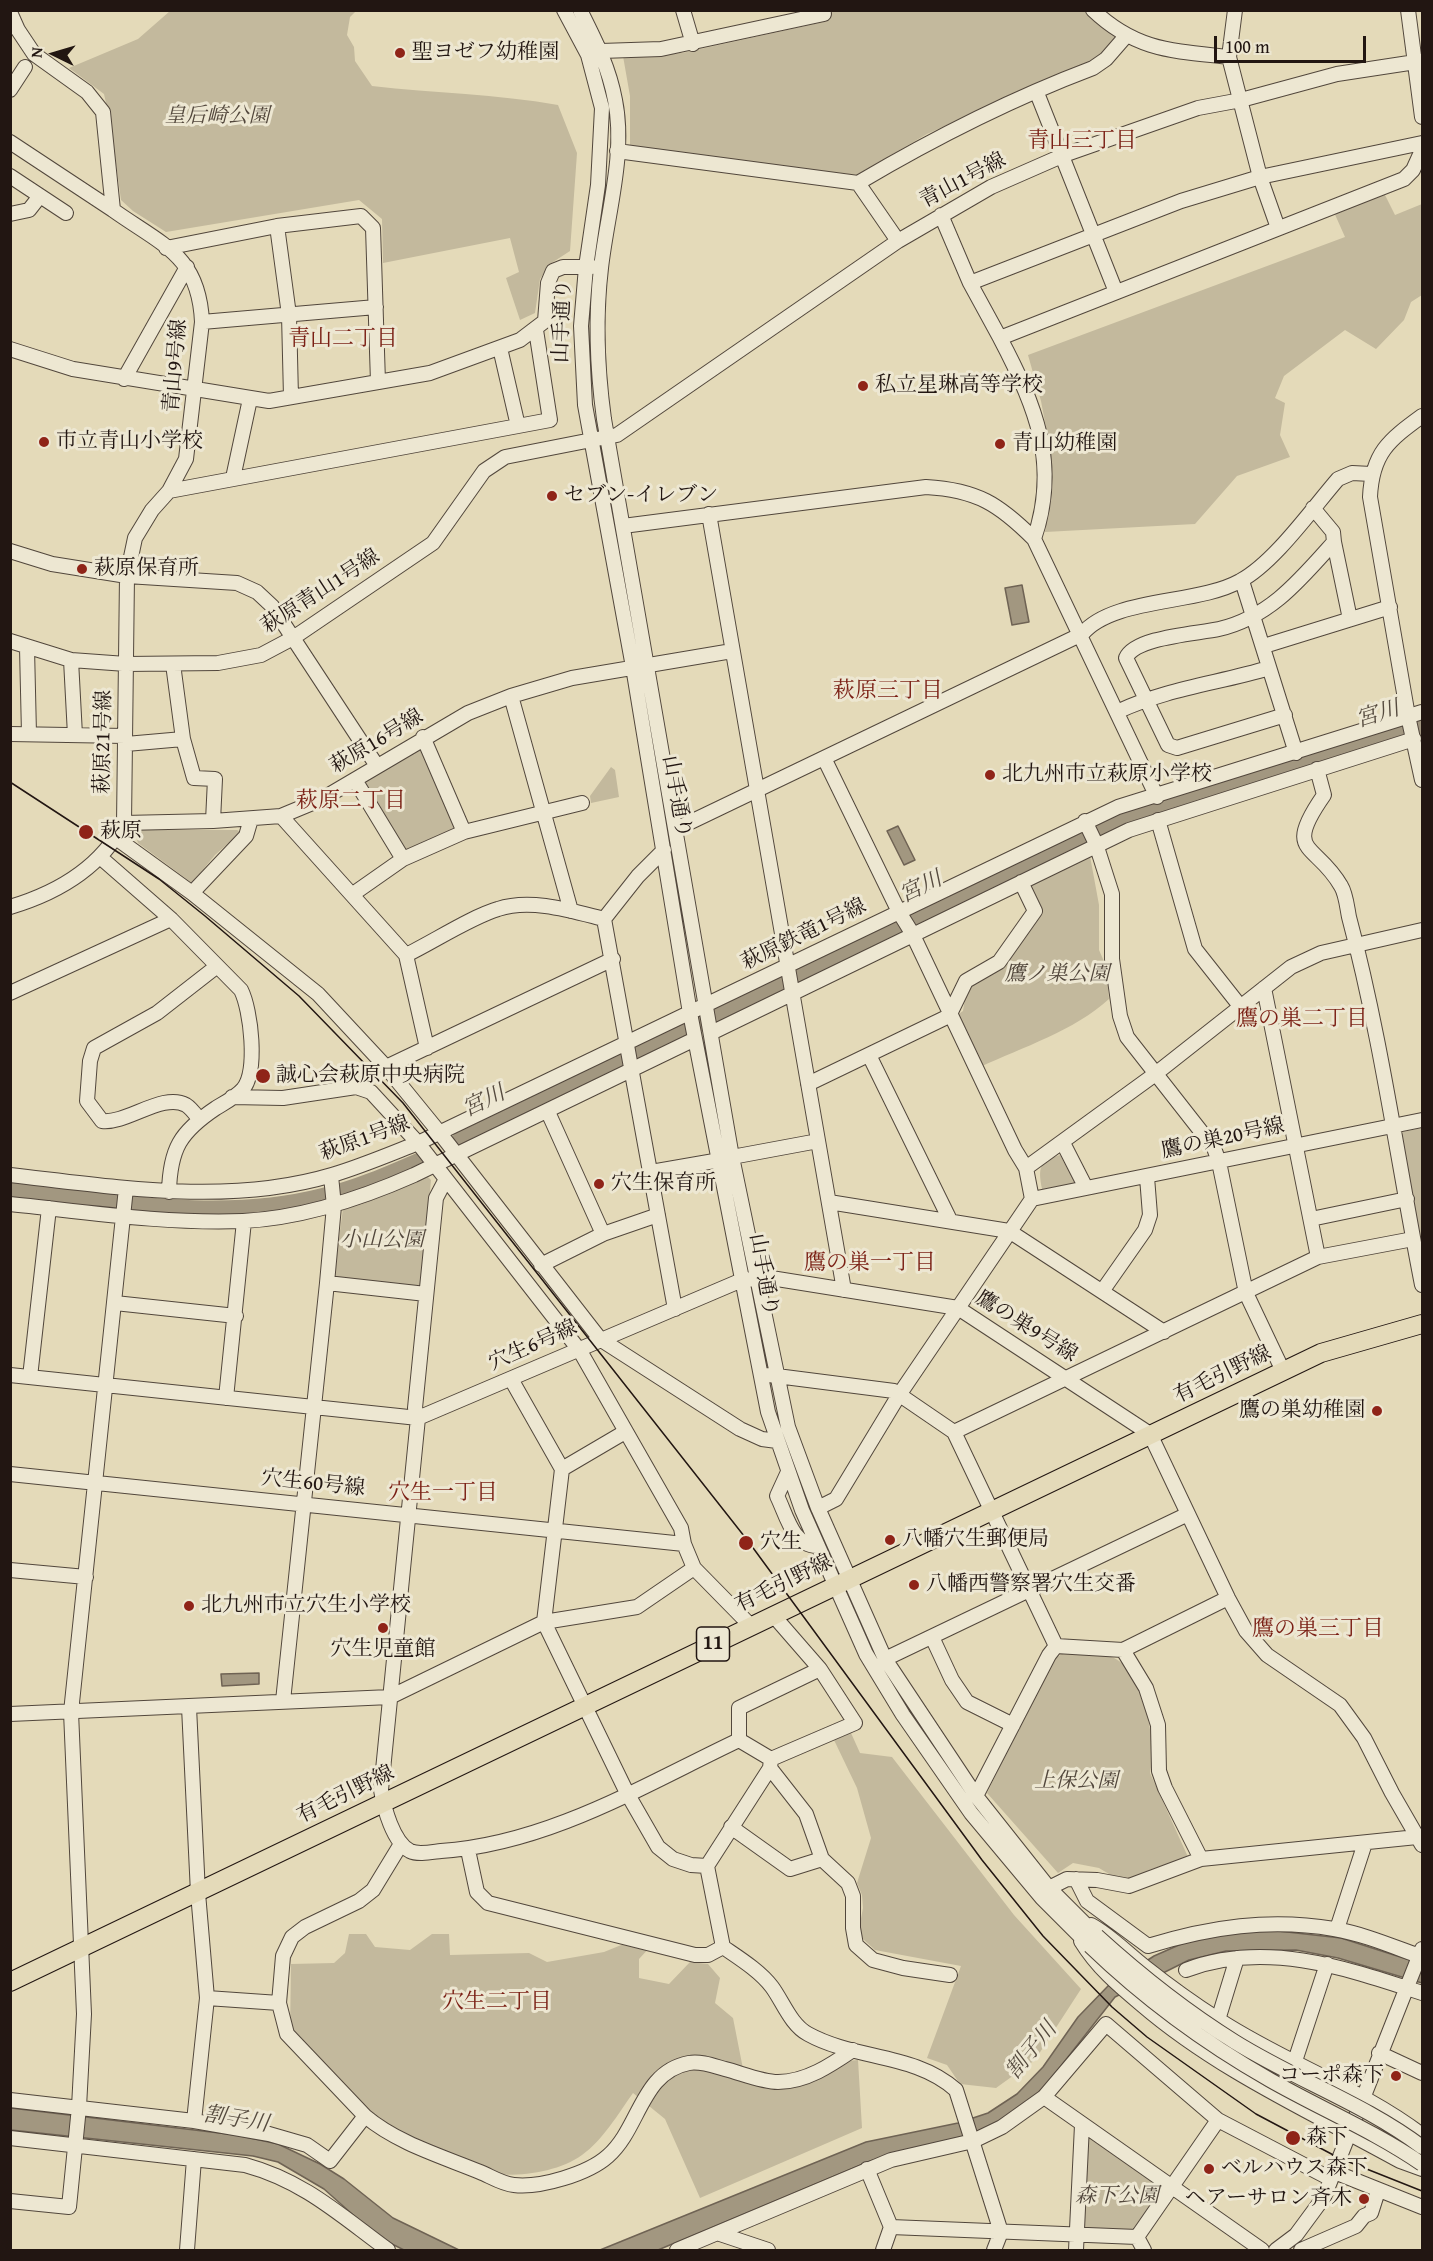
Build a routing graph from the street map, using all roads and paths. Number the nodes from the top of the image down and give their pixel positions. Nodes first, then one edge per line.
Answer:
1 (564, 10) edge
2 (580, 10) edge
3 (683, 10) edge
4 (823, 10) edge
5 (1093, 10) edge
6 (1408, 10) edge
7 (1237, 11) edge
8 (10, 12) edge
9 (1126, 36) junction
10 (693, 44) junction
11 (594, 53) junction
12 (1229, 57) junction
13 (1419, 61) edge
14 (25, 67) dead end
15 (10, 90) edge
16 (1037, 93) junction
17 (1241, 100) junction
18 (1422, 117) edge
19 (10, 142) edge
20 (1422, 143) edge
21 (1422, 150) edge
22 (617, 151) junction
23 (1064, 155) junction
24 (10, 176) edge
25 (1260, 177) junction
26 (858, 183) junction
27 (40, 196) junction
28 (113, 210) junction
29 (66, 213) dead end
30 (10, 214) edge
31 (941, 215) junction
32 (277, 226) junction
33 (1278, 228) junction
34 (1094, 235) junction
35 (898, 241) junction
36 (166, 248) junction
37 (187, 267) junction
38 (586, 267) junction
39 (601, 267) junction
40 (970, 283) junction
41 (1116, 292) junction
42 (376, 307) junction
43 (289, 315) junction
44 (202, 322) junction
45 (536, 330) junction
46 (1000, 338) junction
47 (500, 348) junction
48 (10, 349) edge
49 (124, 379) junction
50 (378, 382) junction
51 (195, 389) junction
52 (291, 397) junction
53 (250, 399) junction
54 (1422, 416) edge
55 (518, 426) junction
56 (592, 438) junction
57 (608, 438) junction
58 (1371, 474) junction
59 (233, 478) junction
60 (169, 491) junction
61 (1313, 508) junction
62 (709, 514) junction
63 (623, 526) junction
64 (1034, 538) junction
65 (1334, 542) junction
66 (10, 550) edge
67 (127, 576) junction
68 (1242, 580) junction
69 (1390, 607) junction
70 (1255, 618) junction
71 (1350, 619) junction
72 (1082, 634) junction
73 (293, 638) junction
74 (10, 641) edge
75 (1264, 646) junction
76 (27, 648) junction
77 (732, 651) junction
78 (71, 660) junction
79 (126, 664) junction
80 (173, 664) junction
81 (640, 667) junction
82 (1269, 668) junction
83 (512, 696) junction
84 (1146, 699) junction
85 (1119, 711) junction
86 (1422, 711) edge
87 (1285, 716) junction
88 (1408, 716) junction
89 (10, 734) edge
90 (29, 734) junction
91 (75, 735) junction
92 (423, 737) junction
93 (183, 739) junction
94 (1414, 739) junction
95 (126, 740) junction
96 (1296, 753) junction
97 (824, 758) junction
98 (376, 766) junction
99 (1317, 770) junction
100 (355, 780) junction
101 (1422, 780) edge
102 (756, 788) junction
103 (1157, 797) junction
104 (582, 803) dead end
105 (544, 813) junction
106 (281, 816) junction
107 (251, 819) junction
108 (1158, 820) junction
109 (213, 821) junction
110 (124, 823) junction
111 (676, 829) junction
112 (464, 832) junction
113 (1091, 833) junction
114 (116, 838) junction
115 (664, 850) junction
116 (103, 854) junction
117 (404, 859) junction
118 (1021, 882) junction
119 (192, 893) junction
120 (353, 894) junction
121 (10, 907) edge
122 (571, 911) junction
123 (901, 915) junction
124 (171, 919) junction
125 (604, 919) junction
126 (1422, 930) edge
127 (912, 933) junction
128 (1356, 943) junction
129 (406, 955) junction
130 (613, 959) junction
131 (216, 967) junction
132 (790, 981) junction
133 (1264, 988) junction
134 (10, 993) edge
135 (1240, 1006) junction
136 (706, 1008) junction
137 (690, 1015) junction
138 (949, 1016) junction
139 (710, 1030) junction
140 (695, 1037) junction
141 (627, 1046) junction
142 (427, 1048) junction
143 (869, 1055) junction
144 (386, 1068) junction
145 (632, 1068) junction
146 (1154, 1075) junction
147 (808, 1084) junction
148 (232, 1097) junction
149 (548, 1112) junction
150 (199, 1119) junction
151 (1422, 1120) edge
152 (1392, 1126) junction
153 (439, 1132) junction
154 (818, 1141) junction
155 (418, 1143) junction
156 (1063, 1143) junction
157 (1297, 1145) junction
158 (457, 1155) junction
159 (726, 1158) junction
160 (1219, 1162) junction
161 (436, 1165) junction
162 (1026, 1168) junction
163 (651, 1172) junction
164 (10, 1175) edge
165 (331, 1176) junction
166 (1147, 1177) junction
167 (446, 1179) junction
168 (1086, 1188) junction
169 (126, 1190) junction
170 (169, 1192) junction
171 (1032, 1199) junction
172 (1407, 1199) junction
173 (829, 1202) junction
174 (10, 1204) edge
175 (334, 1206) junction
176 (49, 1208) junction
177 (124, 1214) junction
178 (658, 1215) junction
179 (1311, 1219) junction
180 (950, 1220) junction
181 (244, 1221) junction
182 (1009, 1231) junction
183 (603, 1234) junction
184 (1413, 1239) junction
185 (1318, 1257) junction
186 (542, 1265) junction
187 (757, 1278) junction
188 (742, 1280) junction
189 (327, 1283) junction
190 (1422, 1285) edge
191 (843, 1290) junction
192 (1103, 1290) junction
193 (1246, 1293) junction
194 (426, 1294) junction
195 (115, 1303) junction
196 (958, 1308) junction
197 (675, 1309) junction
198 (236, 1316) junction
199 (1422, 1324) edge
200 (1164, 1332) junction
201 (600, 1339) junction
202 (580, 1351) junction
203 (1282, 1371) junction
204 (759, 1375) junction
205 (10, 1376) edge
206 (776, 1376) junction
207 (30, 1377) junction
208 (1067, 1377) junction
209 (512, 1379) junction
210 (105, 1385) junction
211 (899, 1395) junction
212 (226, 1398) junction
213 (314, 1407) junction
214 (418, 1418) junction
215 (625, 1432) junction
216 (954, 1432) junction
217 (1150, 1434) junction
218 (777, 1441) junction
219 (562, 1469) junction
220 (10, 1474) edge
221 (95, 1483) junction
222 (302, 1503) junction
223 (818, 1508) junction
224 (992, 1510) junction
225 (1188, 1514) junction
226 (410, 1515) junction
227 (555, 1529) junction
228 (684, 1544) junction
229 (694, 1568) junction
230 (11, 1570) edge
231 (10, 1576) edge
232 (86, 1576) junction
233 (842, 1581) junction
234 (1030, 1590) junction
235 (1228, 1598) junction
236 (773, 1615) junction
237 (544, 1622) junction
238 (750, 1626) junction
239 (932, 1637) junction
240 (1056, 1646) junction
241 (1123, 1650) junction
242 (885, 1659) junction
243 (820, 1669) junction
244 (390, 1697) junction
245 (283, 1701) junction
246 (585, 1705) junction
247 (189, 1707) junction
248 (71, 1712) junction
249 (10, 1714) edge
250 (1013, 1725) junction
251 (739, 1740) junction
252 (771, 1764) junction
253 (627, 1793) junction
254 (976, 1796) junction
255 (383, 1802) junction
256 (731, 1827) junction
257 (1420, 1841) edge
258 (1365, 1843) junction
259 (401, 1844) junction
260 (468, 1850) junction
261 (822, 1859) junction
262 (1201, 1859) junction
263 (707, 1866) junction
264 (1076, 1879) junction
265 (198, 1893) junction
266 (1046, 1893) junction
267 (1076, 1925) junction
268 (1337, 1929) junction
269 (1093, 1941) junction
270 (723, 1947) junction
271 (82, 1948) junction
272 (1421, 1955) edge
273 (1237, 1958) junction
274 (1327, 1964) junction
275 (1186, 1970) dead end
276 (950, 1975) dead end
277 (10, 1982) edge
278 (1407, 1985) junction
279 (1422, 1993) edge
280 (207, 1998) junction
281 (279, 2003) junction
282 (1218, 2020) junction
283 (853, 2050) junction
284 (1379, 2053) junction
285 (1294, 2064) junction
286 (1422, 2073) edge
287 (1044, 2097) junction
288 (1362, 2098) junction
289 (10, 2100) edge
290 (79, 2108) junction
291 (365, 2116) junction
292 (1218, 2120) junction
293 (194, 2121) junction
294 (1082, 2125) junction
295 (1349, 2132) junction
296 (1422, 2135) edge
297 (972, 2136) junction
298 (10, 2138) edge
299 (76, 2142) junction
300 (1422, 2147) edge
301 (194, 2159) junction
302 (1422, 2164) edge
303 (867, 2169) junction
304 (1422, 2169) edge
305 (1331, 2175) junction
306 (1172, 2187) junction
307 (1378, 2191) junction
308 (10, 2201) edge
309 (1422, 2207) edge
310 (891, 2227) junction
311 (1001, 2232) junction
312 (720, 2234) junction
313 (1077, 2234) junction
314 (1137, 2237) junction
315 (186, 2250) edge
316 (388, 2250) edge
317 (677, 2250) edge
318 (768, 2250) edge
319 (883, 2250) edge
320 (994, 2250) edge
321 (1076, 2250) edge
322 (1144, 2250) edge
323 (1262, 2250) edge
324 (1276, 2250) edge
325 (1301, 2250) edge

1 - 11 street, 山手通り
2 - 11 street, 山手通り
3 - 10 street
4 - 10 street
5 - 9 street
6 - 13 street
7 - 12 street
8 - 28 street
9 - 12 street
9 - 16 street
10 - 11 street
11 - 22 street, 山手通り
11 - 38 street, 山手通り
12 - 17 street
13 - 17 street, 青山1号線
13 - 18 street
14 - 15 street
16 - 23 street
16 - 26 street
17 - 23 street, 青山1号線
17 - 25 street
19 - 28 street, 青山9号線
20 - 25 street
21 - 33 street
22 - 26 street
22 - 39 street, 山手通り
23 - 31 street, 青山1号線
23 - 34 street
24 - 27 street
25 - 33 street
25 - 34 street
26 - 35 street
27 - 29 street
27 - 30 street
28 - 36 street, 青山9号線
31 - 35 street, 青山1号線
31 - 40 street
32 - 36 street
32 - 42 street
32 - 43 street
33 - 41 street
34 - 40 street
34 - 41 street
35 - 57 street, 青山1号線
36 - 37 street, 青山9号線
37 - 44 street, 青山9号線
37 - 49 street
38 - 39 street
38 - 45 street
38 - 56 street, 山手通り
39 - 57 street, 山手通り
40 - 46 street
41 - 46 street
42 - 43 street
42 - 50 street
43 - 44 street
43 - 52 street
44 - 51 street, 青山9号線
45 - 47 street
45 - 55 street
46 - 64 street
47 - 50 street
47 - 55 street
48 - 49 street
49 - 51 street
50 - 52 street
51 - 53 street
51 - 60 street, 青山9号線
52 - 53 street
53 - 59 street
54 - 58 street
55 - 59 street
56 - 57 street, 萩原青山1号線
56 - 73 street, 萩原青山1号線
56 - 81 street, 山手通り
57 - 63 street, 山手通り
58 - 61 street
58 - 69 street
59 - 60 street
60 - 67 street, 青山9号線
61 - 65 street
61 - 68 street
62 - 63 street
62 - 64 street
62 - 77 street
63 - 81 street, 山手通り
64 - 72 street
65 - 70 street
65 - 71 street
66 - 67 street
67 - 73 street
67 - 79 street, 青山9号線
68 - 70 street
68 - 72 street
69 - 71 street
69 - 88 street
70 - 75 street
70 - 84 street
71 - 75 street
72 - 85 street
72 - 97 street
73 - 80 street, 萩原青山1号線
73 - 98 street
74 - 76 street, 萩原青山1号線
75 - 82 street
76 - 78 street, 萩原青山1号線
76 - 90 street
77 - 81 street, 萩原16号線
77 - 102 street
78 - 79 street, 萩原青山1号線
78 - 91 street
79 - 80 street, 萩原青山1号線
79 - 95 street, 萩原21号線
80 - 93 street
81 - 83 street, 萩原16号線
81 - 111 street, 山手通り
81 - 115 street, 山手通り
82 - 84 street
82 - 87 street
83 - 92 street, 萩原16号線
83 - 105 street
84 - 85 street
84 - 87 street
85 - 103 street
86 - 88 street, 萩原鉄竜1号線
87 - 96 street
88 - 94 street
88 - 96 street, 萩原鉄竜1号線
89 - 90 street
90 - 91 street
91 - 95 street
92 - 98 street, 萩原16号線
92 - 112 street
93 - 95 street
93 - 109 street
94 - 99 street
94 - 101 street
95 - 110 street, 萩原21号線
96 - 103 street, 萩原鉄竜1号線
97 - 102 street
97 - 123 street
98 - 100 street, 萩原16号線
99 - 108 street
99 - 128 street
100 - 106 street, 萩原16号線
100 - 117 street
102 - 111 street
102 - 132 street
103 - 113 street, 萩原鉄竜1号線
104 - 105 street
105 - 112 street
105 - 122 street
106 - 107 street, 萩原16号線
106 - 120 street
107 - 109 street, 萩原16号線
107 - 119 street
108 - 113 street
108 - 135 street
109 - 110 street, 萩原16号線
110 - 114 street, 萩原21号線
111 - 136 street, 山手通り
112 - 117 street
113 - 118 street
113 - 123 street, 萩原鉄竜1号線
113 - 146 street
114 - 116 street, 萩原21号線
114 - 119 street
115 - 125 street
115 - 137 street, 山手通り
116 - 121 street, 萩原21号線
116 - 124 street
117 - 120 street
118 - 127 street
118 - 138 street
119 - 144 street
120 - 129 street
122 - 125 street
122 - 129 street
123 - 127 street
123 - 132 street, 萩原鉄竜1号線
124 - 131 street
124 - 134 street
125 - 130 street
126 - 128 street
127 - 132 street
127 - 138 street
128 - 133 street
128 - 152 street
129 - 142 street
130 - 141 street
130 - 142 street
131 - 148 street
131 - 150 street
132 - 136 street, 萩原鉄竜1号線
132 - 139 street
132 - 147 street
133 - 135 street
133 - 157 street
135 - 146 street
136 - 137 street, 萩原1号線
136 - 139 street, 山手通り
137 - 140 street, 山手通り
137 - 141 street, 萩原1号線
138 - 143 street
138 - 162 street
139 - 159 street, 山手通り
140 - 145 street
140 - 159 street, 山手通り
141 - 145 street
141 - 153 street, 萩原1号線
142 - 144 street
143 - 147 street
143 - 180 street
144 - 153 street
145 - 149 street
145 - 163 street
146 - 156 street
146 - 160 street
147 - 154 street
148 - 150 street
148 - 155 street
149 - 158 street
149 - 183 street
150 - 170 street
151 - 152 street, 鷹の巣20号線
152 - 157 street, 鷹の巣20号線
152 - 172 street
153 - 155 street, 萩原1号線
153 - 158 street
154 - 159 street
154 - 173 street
155 - 161 street
155 - 165 street, 萩原1号線
156 - 162 street
156 - 168 street
157 - 160 street, 鷹の巣20号線
157 - 179 street
158 - 161 street
158 - 186 street
159 - 163 street
159 - 187 street, 山手通り
159 - 188 street, 山手通り
160 - 166 street, 鷹の巣20号線
160 - 193 street
161 - 167 street
161 - 175 street
162 - 171 street
163 - 178 street
164 - 169 street, 萩原1号線
165 - 170 street, 萩原1号線
165 - 175 street
166 - 168 street, 鷹の巣20号線
166 - 192 street
167 - 194 street
167 - 202 street
168 - 171 street, 鷹の巣20号線
169 - 170 street, 萩原1号線
169 - 177 street
171 - 182 street
172 - 179 street
172 - 184 street
173 - 180 street
173 - 191 street
174 - 176 street
175 - 181 street
175 - 189 street
176 - 177 street
176 - 207 street
177 - 181 street
177 - 195 street
178 - 183 street
178 - 197 street
179 - 185 street
180 - 182 street
181 - 198 street
182 - 192 street
182 - 196 street
183 - 186 street
184 - 185 street
184 - 190 street
185 - 193 street
186 - 201 street
187 - 188 street, 穴生6号線
187 - 191 street, 鷹の巣9号線
187 - 206 street, 山手通り
188 - 197 street, 穴生6号線
188 - 204 street, 山手通り
189 - 194 street
189 - 213 street
191 - 196 street, 鷹の巣9号線
192 - 200 street
193 - 200 street
193 - 203 street
194 - 214 street
195 - 198 street
195 - 210 street
196 - 208 street, 鷹の巣9号線
196 - 211 street
197 - 201 street, 穴生6号線
198 - 212 street
199 - 203 main road, 有毛引野線 / 11
200 - 208 street
201 - 202 street, 穴生6号線
201 - 218 street
202 - 209 street, 穴生6号線
202 - 215 street
203 - 217 main road, 有毛引野線 / 11
204 - 206 street
204 - 218 street, 山手通り
205 - 207 street
206 - 211 street
206 - 223 street, 山手通り
207 - 210 street
208 - 216 street
208 - 217 street, 鷹の巣9号線
209 - 214 street, 穴生6号線
209 - 219 street
210 - 212 street
210 - 221 street
211 - 216 street
211 - 223 street
212 - 213 street
213 - 214 street
213 - 222 street
214 - 226 street
215 - 219 street
215 - 228 street
216 - 224 street
217 - 224 main road, 有毛引野線 / 11
217 - 225 street
218 - 233 street, 山手通り
219 - 227 street
220 - 221 street, 穴生60号線
221 - 222 street, 穴生60号線
221 - 232 street
222 - 226 street, 穴生60号線
222 - 245 street
223 - 233 street, 山手通り
224 - 233 main road, 有毛引野線 / 11
224 - 234 street
225 - 234 street
225 - 235 street
226 - 227 street, 穴生60号線
226 - 244 street
227 - 228 street, 穴生60号線
227 - 237 street
228 - 229 street
229 - 237 street
229 - 238 street
230 - 231 street
230 - 232 street
232 - 248 street
233 - 236 main road, 有毛引野線 / 11
233 - 242 street
233 - 266 street
234 - 239 street
234 - 240 street
235 - 241 street
235 - 257 street
236 - 238 main road, 有毛引野線 / 11
236 - 243 street
237 - 244 street
237 - 246 street
238 - 246 main road, 有毛引野線 / 11
239 - 242 street
239 - 250 street
240 - 241 street
240 - 250 street
241 - 262 street
242 - 254 street
243 - 251 street
243 - 252 street
244 - 245 street
244 - 255 street
245 - 247 street
246 - 253 street
246 - 255 main road, 有毛引野線 / 11
247 - 248 street
247 - 265 street
248 - 249 street
248 - 271 street
250 - 254 street
251 - 252 street
251 - 253 street
252 - 256 street
252 - 261 street
253 - 260 street
253 - 263 street
254 - 266 street
255 - 259 street
255 - 265 main road, 有毛引野線 / 11
256 - 261 street
256 - 263 street
257 - 258 street
258 - 262 street
258 - 268 street
259 - 260 street
259 - 281 street
260 - 270 street
261 - 276 street
262 - 264 street
263 - 270 street
264 - 266 street
264 - 268 street
265 - 271 main road, 有毛引野線 / 11
265 - 280 street
266 - 267 street
267 - 269 street
267 - 282 street
267 - 295 street
268 - 272 street
269 - 300 street, bridge
269 - 302 street, bridge
270 - 283 street
271 - 277 main road, 有毛引野線 / 11
271 - 290 street
272 - 278 street
273 - 274 street
273 - 275 street
273 - 282 street
274 - 278 street
274 - 285 street
278 - 279 street
278 - 284 street
280 - 281 street
280 - 293 street
281 - 291 street
282 - 285 street
283 - 291 street
283 - 297 street
284 - 286 street
284 - 288 street
285 - 288 street
287 - 292 street
287 - 294 street
287 - 297 street
288 - 295 street
288 - 296 street
289 - 290 street
290 - 293 street
290 - 299 street
291 - 293 street
292 - 305 street
292 - 306 street
294 - 306 street
294 - 313 street
295 - 304 street
295 - 305 street
297 - 303 street
297 - 311 street
298 - 299 street
299 - 301 street
299 - 308 street
301 - 315 street
301 - 316 street
303 - 310 street
303 - 312 street
305 - 307 street
305 - 324 street
306 - 314 street
306 - 323 street
307 - 309 street
307 - 325 street
310 - 311 street
310 - 319 street
311 - 313 street
311 - 320 street
312 - 317 street
312 - 318 street
313 - 314 street
313 - 321 street
314 - 322 street

